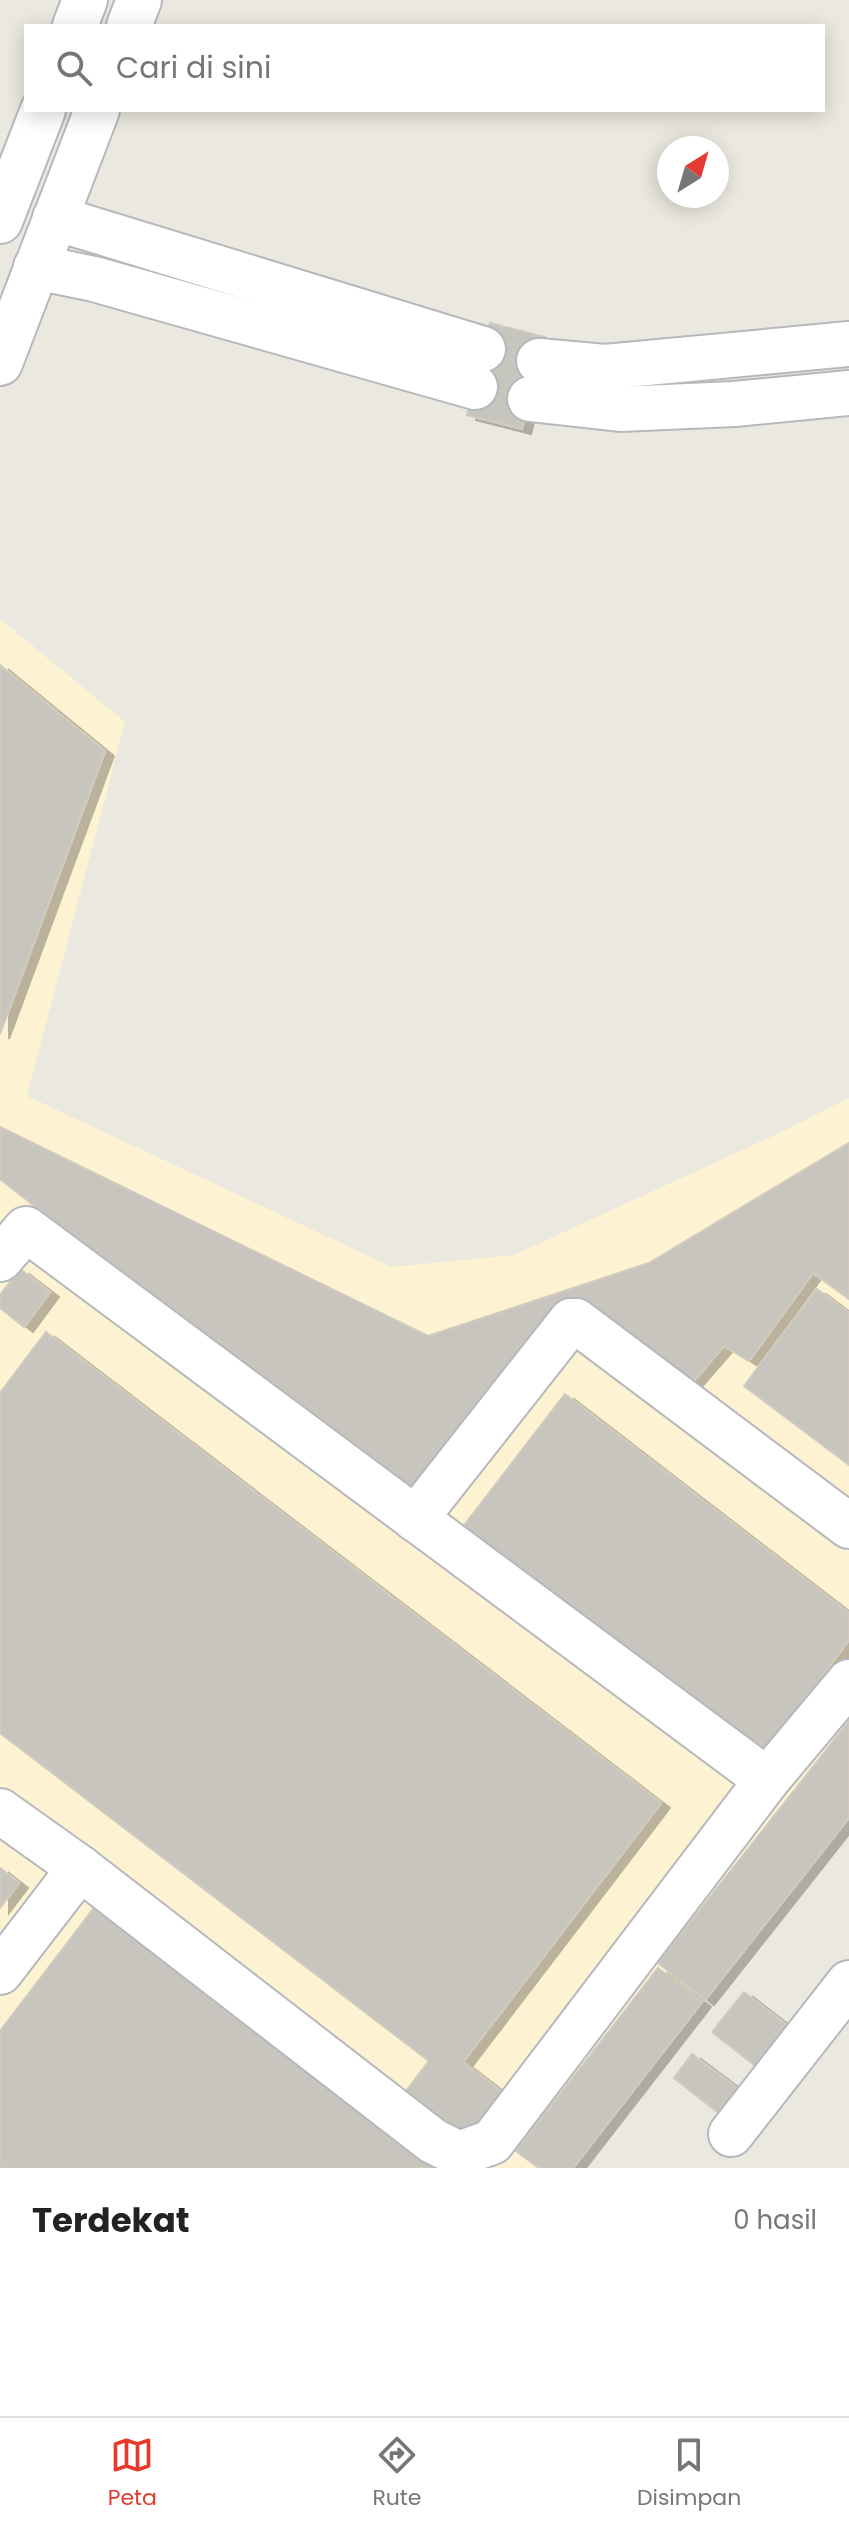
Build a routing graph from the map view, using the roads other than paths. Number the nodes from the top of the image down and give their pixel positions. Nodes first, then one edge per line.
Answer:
1 (85, 0) edge
2 (139, 0) edge
3 (76, 24) edge
4 (130, 24) edge
5 (42, 112) edge
6 (96, 112) edge
7 (55, 218) junction
8 (0, 221) edge
9 (36, 267) junction
10 (849, 344) edge
11 (0, 363) edge
12 (849, 393) edge
13 (9, 1232) edge
14 (415, 1519) junction
15 (849, 1526) edge
16 (849, 1682) edge
17 (767, 1780) junction
18 (0, 1811) edge
19 (80, 1868) junction
20 (0, 1972) edge
21 (849, 1983) edge
22 (731, 2134) dead end

1 - 3 street
2 - 4 street
5 - 8 street
6 - 7 street
7 - 9 street
7 - 9 street
9 - 11 street
10 - 12 street
13 - 14 street
14 - 15 street
14 - 17 street
16 - 17 street
17 - 19 street
18 - 19 street
19 - 20 street
21 - 22 street

